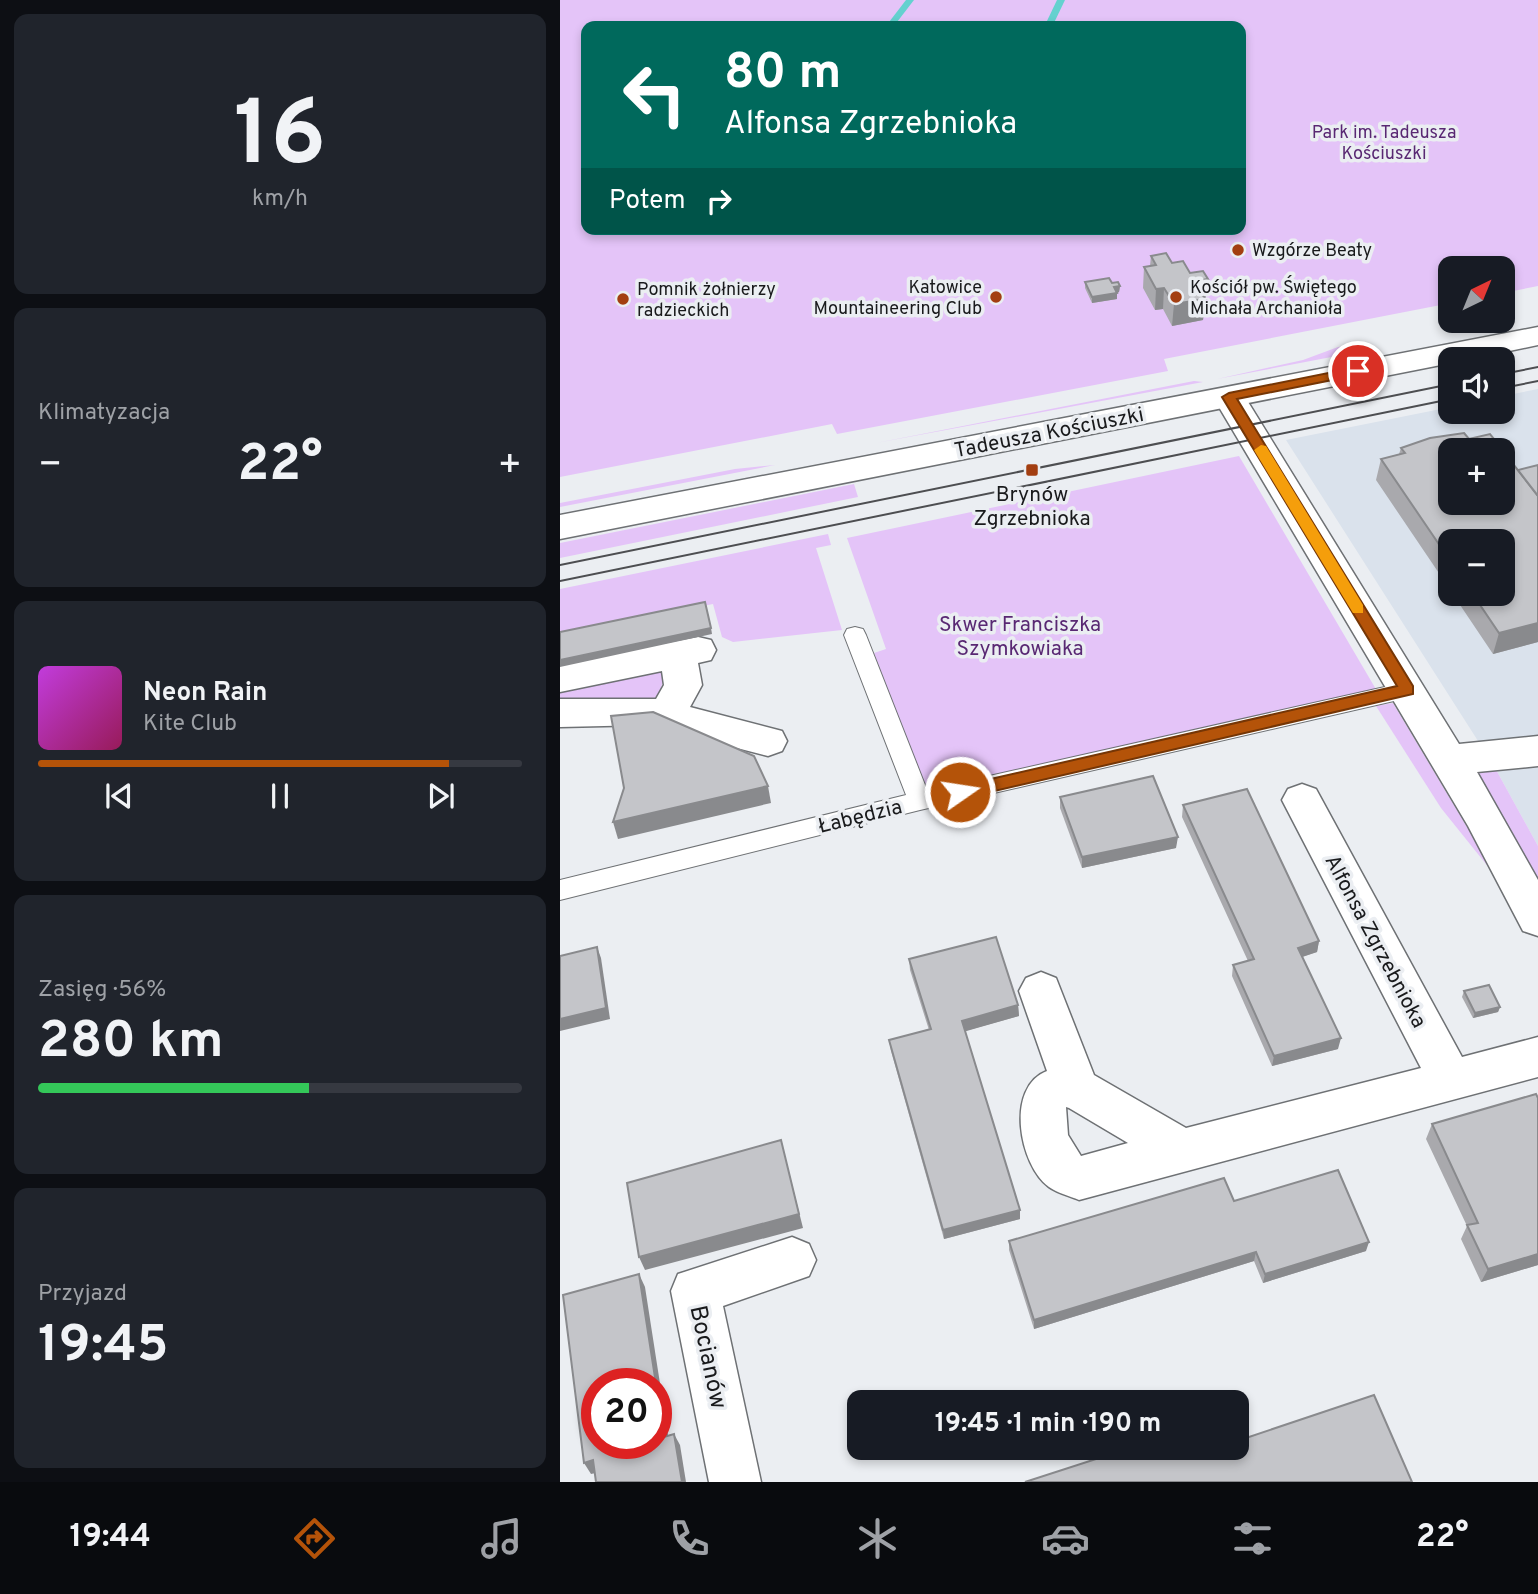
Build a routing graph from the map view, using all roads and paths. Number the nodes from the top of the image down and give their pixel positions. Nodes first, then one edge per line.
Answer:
1 (1538, 336) edge
2 (1229, 397) junction
3 (560, 527) edge
4 (856, 635) dead end
5 (560, 678) edge
6 (1407, 690) junction
7 (560, 713) edge
8 (666, 715) junction
9 (768, 741) dead end
10 (1533, 759) edge
11 (1449, 760) junction
12 (1302, 800) dead end
13 (920, 801) junction
14 (560, 890) edge
15 (1538, 919) edge
16 (1041, 990) dead end
17 (1538, 1057) edge
18 (1451, 1081) junction
19 (1076, 1088) junction
20 (1183, 1152) junction
21 (792, 1260) dead end
22 (735, 1482) edge

1 - 2 street, Tadeusza Kościuszki
2 - 3 street, Tadeusza Kościuszki
2 - 6 street
4 - 13 lane
5 - 8 street
6 - 11 street
6 - 13 lane, Łabędzia
7 - 8 street
8 - 9 street
10 - 11 street
11 - 15 street
12 - 18 street, Alfonsa Zgrzebnioka
13 - 14 lane, Łabędzia
16 - 19 street
17 - 18 street
18 - 20 street
19 - 20 street
19 - 20 street
21 - 22 street, Bocianów

